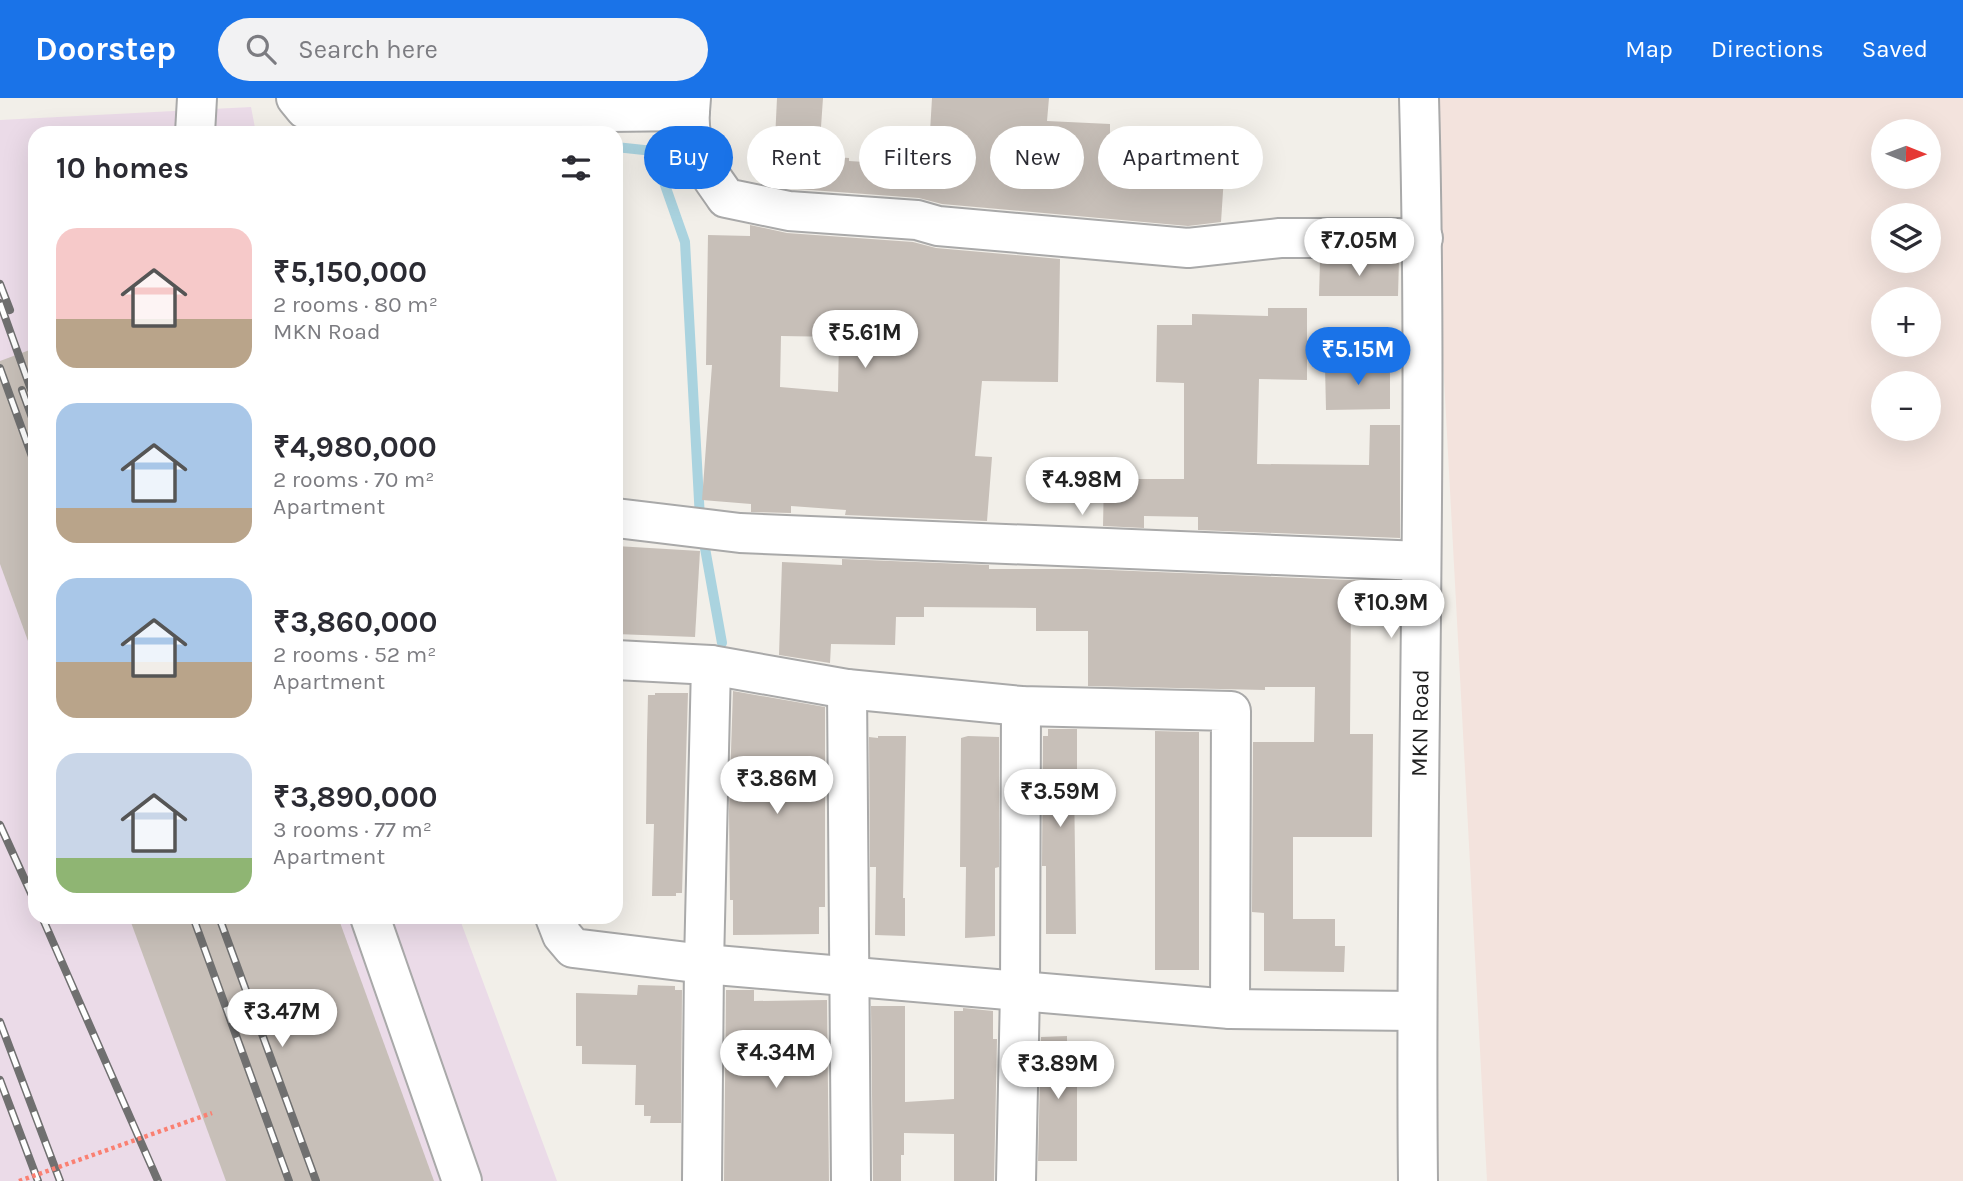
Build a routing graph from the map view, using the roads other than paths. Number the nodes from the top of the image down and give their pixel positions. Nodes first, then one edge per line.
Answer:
1 (197, 98) edge
2 (296, 98) edge
3 (1419, 98) edge
4 (691, 104) edge
5 (439, 106) edge
6 (195, 126) edge
7 (1423, 238) junction
8 (623, 519) edge
9 (1421, 561) junction
10 (623, 660) edge
11 (711, 665) junction
12 (847, 689) junction
13 (1021, 706) junction
14 (372, 924) edge
15 (558, 924) edge
16 (704, 964) junction
17 (849, 976) junction
18 (1020, 990) junction
19 (1230, 1009) junction
20 (1416, 1011) junction
21 (462, 1181) edge
22 (702, 1181) edge
23 (850, 1181) edge
24 (1016, 1181) edge
25 (1418, 1181) edge

1 - 6 street
2 - 5 street
3 - 7 street, MKN Road
4 - 5 street
4 - 7 street
7 - 9 street, MKN Road
8 - 9 street
9 - 20 street, MKN Road
10 - 11 street
11 - 12 street
11 - 16 street
12 - 13 street
12 - 17 street
13 - 18 street
13 - 19 street
14 - 21 street
15 - 16 street
16 - 17 street
16 - 22 street
17 - 18 street
17 - 23 street
18 - 19 street
18 - 24 street
19 - 20 street
20 - 25 street, MKN Road

